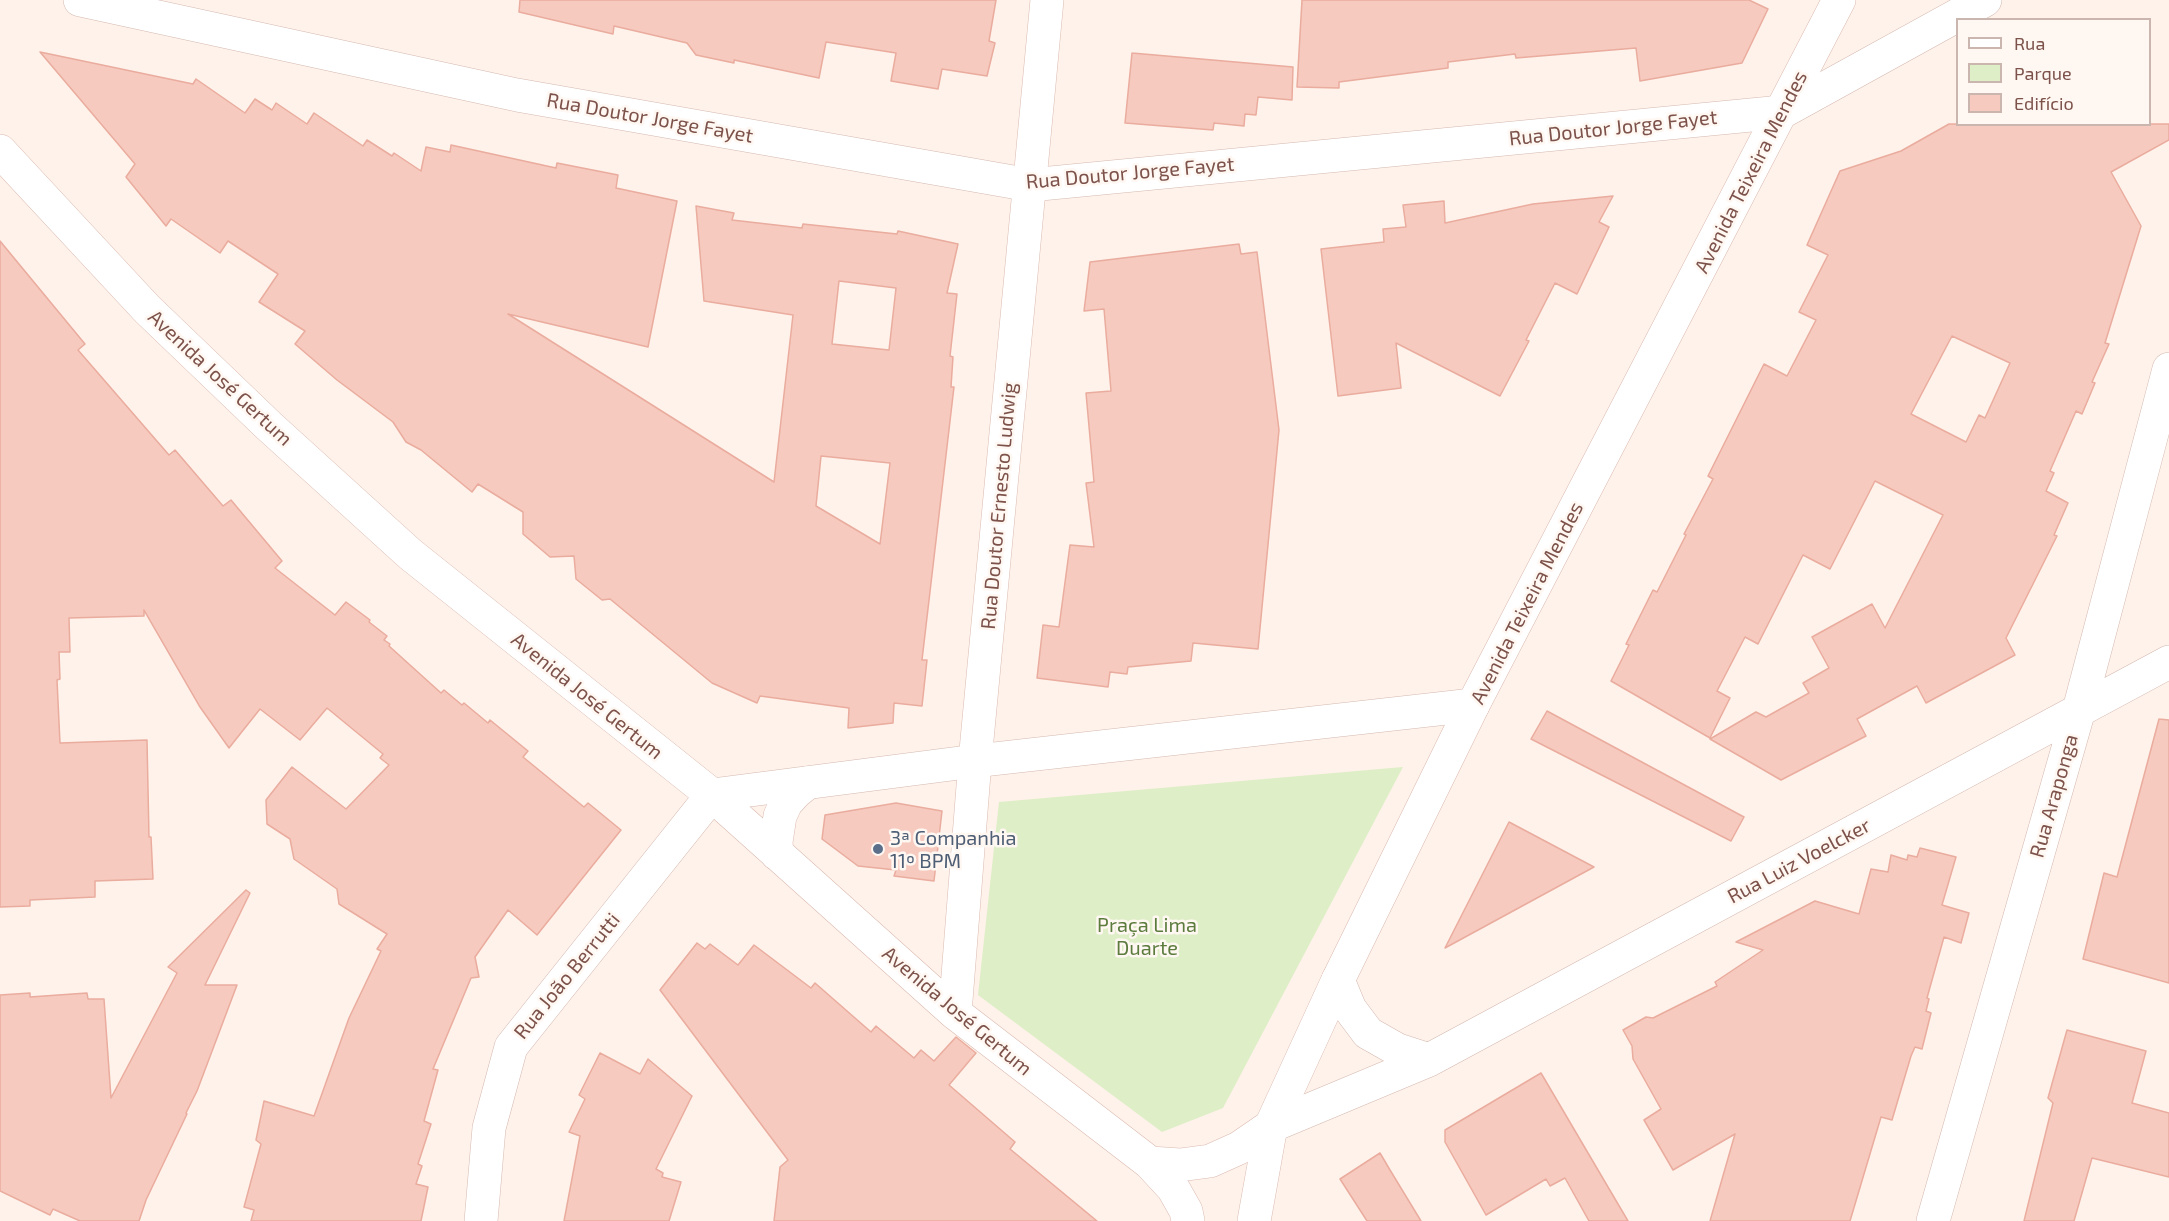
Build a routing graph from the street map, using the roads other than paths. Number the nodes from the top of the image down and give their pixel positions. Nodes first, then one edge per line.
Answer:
1 (80, 0) edge
2 (1047, 0) edge
3 (1839, 0) edge
4 (1985, 0) edge
5 (1782, 112) junction
6 (0, 151) edge
7 (1030, 185) junction
8 (2169, 369) edge
9 (2169, 662) edge
10 (1473, 705) junction
11 (2079, 710) junction
12 (975, 761) junction
13 (807, 783) junction
14 (712, 795) junction
15 (777, 854) junction
16 (1338, 980) junction
17 (955, 1013) junction
18 (1430, 1060) junction
19 (1271, 1126) junction
20 (1150, 1163) junction
21 (481, 1221) edge
22 (1188, 1221) edge
23 (1254, 1221) edge
24 (1933, 1221) edge

1 - 7 street, Rua Doutor Jorge Fayet
2 - 7 street, Rua Doutor Ernesto Ludwig
3 - 5 street, Avenida Teixeira Mendes
4 - 5 street, Rua Doutor Jorge Fayet
5 - 7 street, Rua Doutor Jorge Fayet
5 - 10 street, Avenida Teixeira Mendes
6 - 14 street, Avenida José Gertum
7 - 12 street, Rua Doutor Ernesto Ludwig
8 - 11 street, Rua Araponga
9 - 11 street, Rua Luiz Voelcker
10 - 12 street
10 - 16 street, Avenida Teixeira Mendes
11 - 18 street, Rua Luiz Voelcker
11 - 24 street, Rua Araponga
12 - 13 street
12 - 17 street, Rua Doutor Ernesto Ludwig
13 - 14 street
13 - 15 street
14 - 15 street, Avenida José Gertum
14 - 21 street, Rua João Berrutti
15 - 17 street, Avenida José Gertum
16 - 18 street
16 - 19 street, Avenida Teixeira Mendes
17 - 20 street, Avenida José Gertum
18 - 19 street, Rua Luiz Voelcker
19 - 20 street, Rua Luiz Voelcker
19 - 23 street, Avenida Teixeira Mendes
20 - 22 street, Avenida José Gertum

